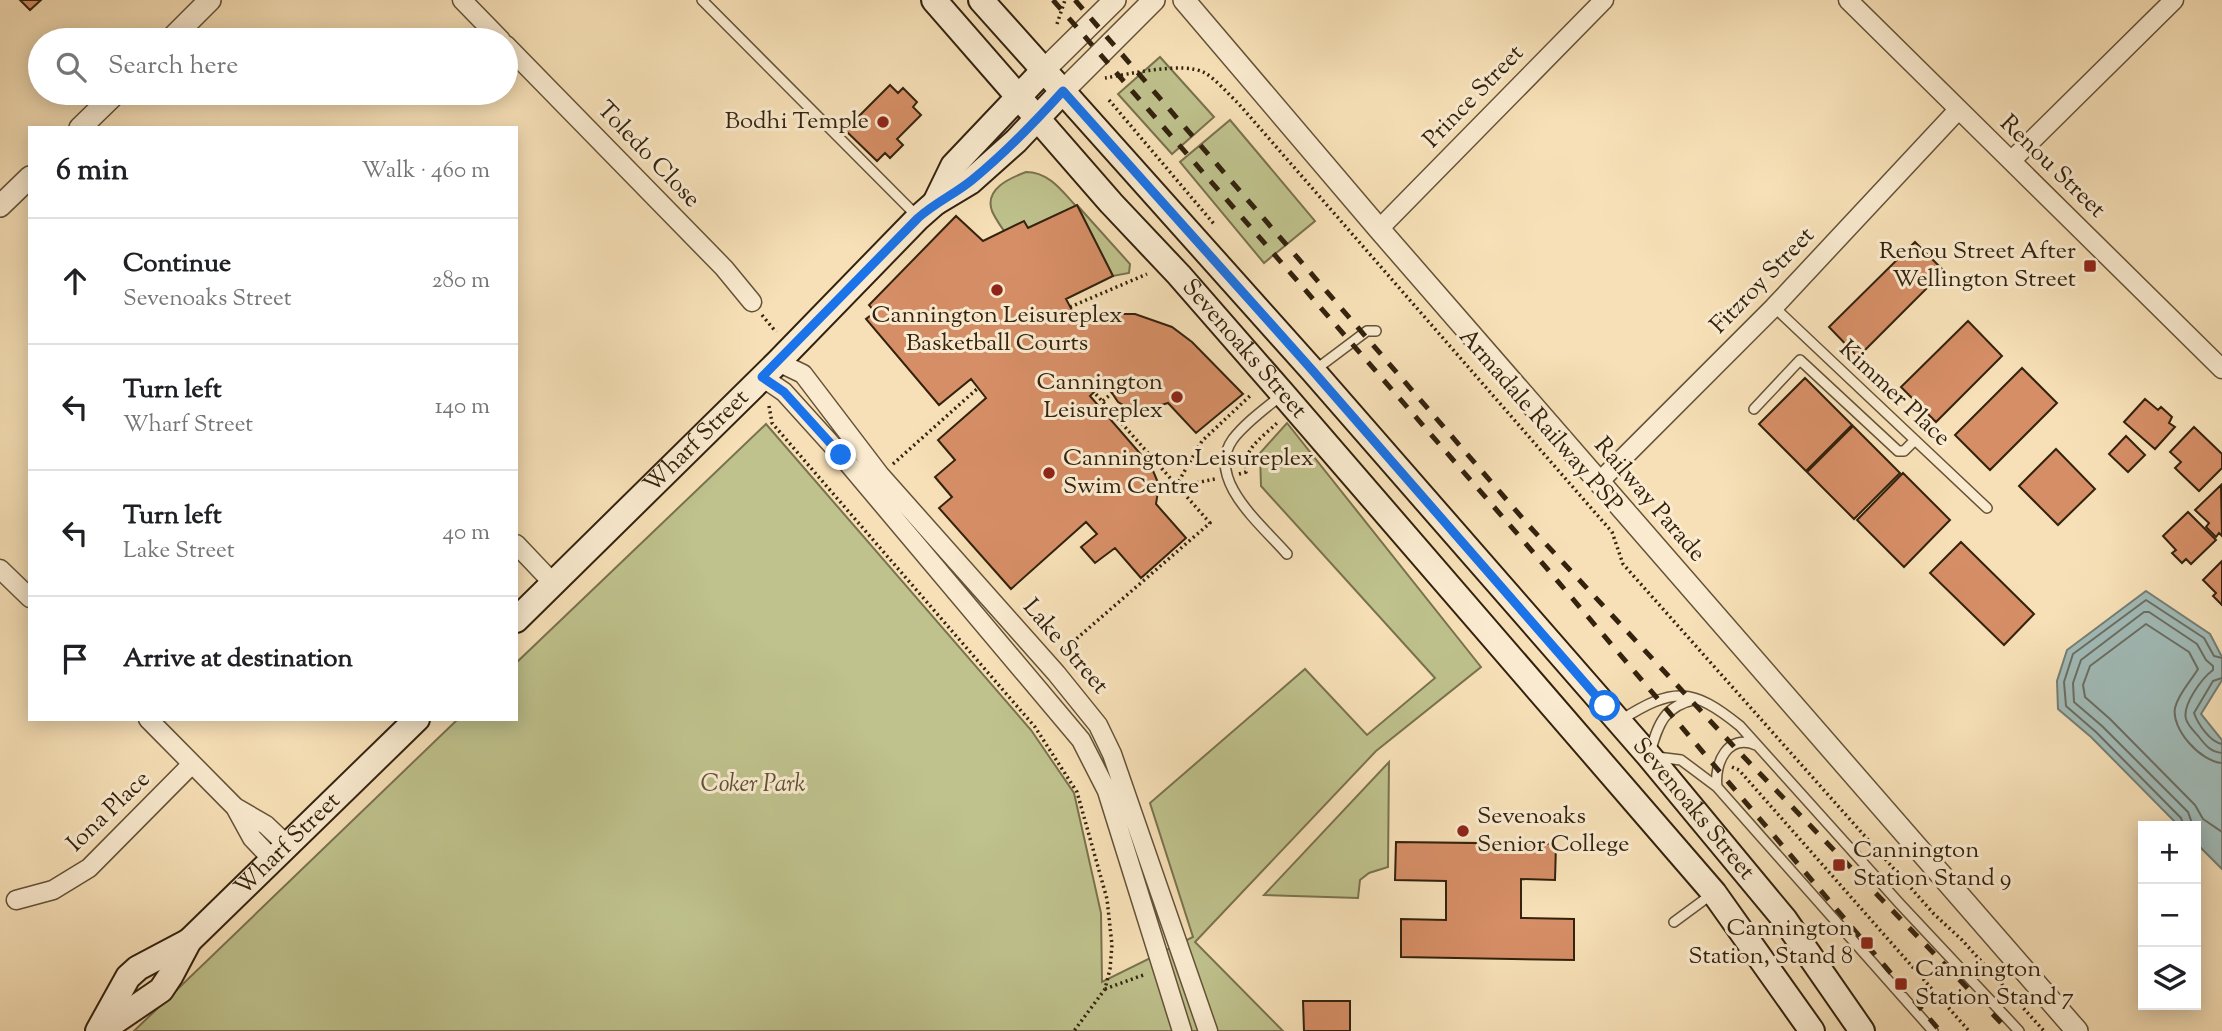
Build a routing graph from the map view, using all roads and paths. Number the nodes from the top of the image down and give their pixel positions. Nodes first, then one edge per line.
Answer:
1 (210, 0) edge
2 (462, 0) edge
3 (702, 0) edge
4 (934, 0) edge
5 (981, 0) edge
6 (1065, 0) edge
7 (1115, 0) edge
8 (1154, 0) edge
9 (1184, 0) edge
10 (1604, 0) edge
11 (1848, 0) edge
12 (2174, 0) edge
13 (1057, 24) dead end
14 (182, 28) edge
15 (489, 28) edge
16 (518, 57) edge
17 (1044, 70) junction
18 (1105, 78) dead end
19 (1063, 91) junction
20 (1019, 98) junction
21 (1109, 100) dead end
22 (104, 105) edge
23 (1958, 110) junction
24 (1037, 120) junction
25 (82, 126) edge
26 (2012, 160) junction
27 (28, 179) edge
28 (0, 206) edge
29 (927, 210) junction
30 (1214, 225) dead end
31 (1379, 229) junction
32 (1147, 274) dead end
33 (752, 302) dead end
34 (1070, 307) dead end
35 (1774, 307) junction
36 (1376, 331) dead end
37 (2222, 369) edge
38 (770, 370) junction
39 (1313, 371) junction
40 (978, 388) dead end
41 (1094, 392) dead end
42 (1112, 393) dead end
43 (1252, 394) dead end
44 (1283, 394) junction
45 (1102, 401) junction
46 (769, 406) dead end
47 (1754, 409) dead end
48 (1915, 440) junction
49 (887, 470) dead end
50 (1599, 482) junction
51 (1175, 487) junction
52 (1987, 508) dead end
53 (518, 546) edge
54 (1287, 554) dead end
55 (0, 569) edge
56 (553, 583) junction
57 (28, 596) edge
58 (518, 618) edge
59 (1052, 659) dead end
60 (1699, 699) junction
61 (150, 721) edge
62 (415, 721) edge
63 (1618, 721) junction
64 (1580, 737) junction
65 (1758, 746) junction
66 (1649, 757) junction
67 (1719, 762) junction
68 (192, 764) junction
69 (1717, 787) junction
70 (279, 852) junction
71 (1714, 893) junction
72 (1764, 894) junction
73 (16, 900) dead end
74 (1674, 922) dead end
75 (99, 1031) edge
76 (1074, 1031) edge
77 (1182, 1031) edge
78 (1208, 1031) edge
79 (1812, 1031) edge
80 (1862, 1031) edge
81 (1933, 1031) edge
82 (1969, 1031) edge
83 (2020, 1031) edge
84 (2043, 1031) edge
85 (2077, 1031) edge

1 - 14 street
2 - 15 street
3 - 29 lane
4 - 20 main road, Sevenoaks Street
5 - 17 main road, Sevenoaks Street
6 - 13 path
7 - 17 street, Wharf Street
8 - 19 street, Wharf Street
9 - 31 street, Railway Parade
10 - 31 street, Prince Street
11 - 23 street, Renou Street
12 - 26 street
16 - 33 street, Toledo Close
17 - 19 main road, Sevenoaks Street
17 - 20 main road, Wharf Street
18 - 84 path, Armadale Railway PSP
19 - 24 main road, Wharf Street
19 - 39 main road, Sevenoaks Street
20 - 24 main road, Sevenoaks Street
20 - 29 main road, Wharf Street
21 - 30 path
22 - 25 street
23 - 26 street, Renou Street
23 - 35 street, Fitzroy Street
24 - 29 main road, Wharf Street
24 - 44 main road, Sevenoaks Street
26 - 37 street, Renou Street
27 - 28 street
29 - 38 main road, Wharf Street
31 - 50 street, Railway Parade
32 - 34 path
35 - 48 lane, Kimmer Place
35 - 50 street, Fitzroy Street
36 - 39 lane
38 - 56 main road, Wharf Street
38 - 77 street, Lake Street
38 - 78 street, Lake Street
39 - 63 main road, Sevenoaks Street
40 - 49 path
41 - 45 path
42 - 45 path
43 - 51 path
44 - 54 lane
44 - 64 main road, Sevenoaks Street
45 - 51 path
46 - 76 path
47 - 48 lane
48 - 52 lane, Kimmer Place
50 - 85 street, Railway Parade
51 - 59 path
53 - 56 street
55 - 57 street
56 - 58 main road, Wharf Street
60 - 63 lane
60 - 65 lane
60 - 66 lane
61 - 68 street
62 - 70 main road, Wharf Street
63 - 64 main road
63 - 66 main road, Sevenoaks Street
64 - 71 main road, Sevenoaks Street
65 - 67 lane
65 - 83 lane
66 - 69 lane
66 - 72 main road, Sevenoaks Street
67 - 69 lane
67 - 82 path
68 - 70 street
68 - 73 street, Iona Place
69 - 81 lane
70 - 75 main road, Wharf Street
71 - 72 main road
71 - 74 lane
71 - 79 main road, Sevenoaks Street
72 - 80 main road, Sevenoaks Street

